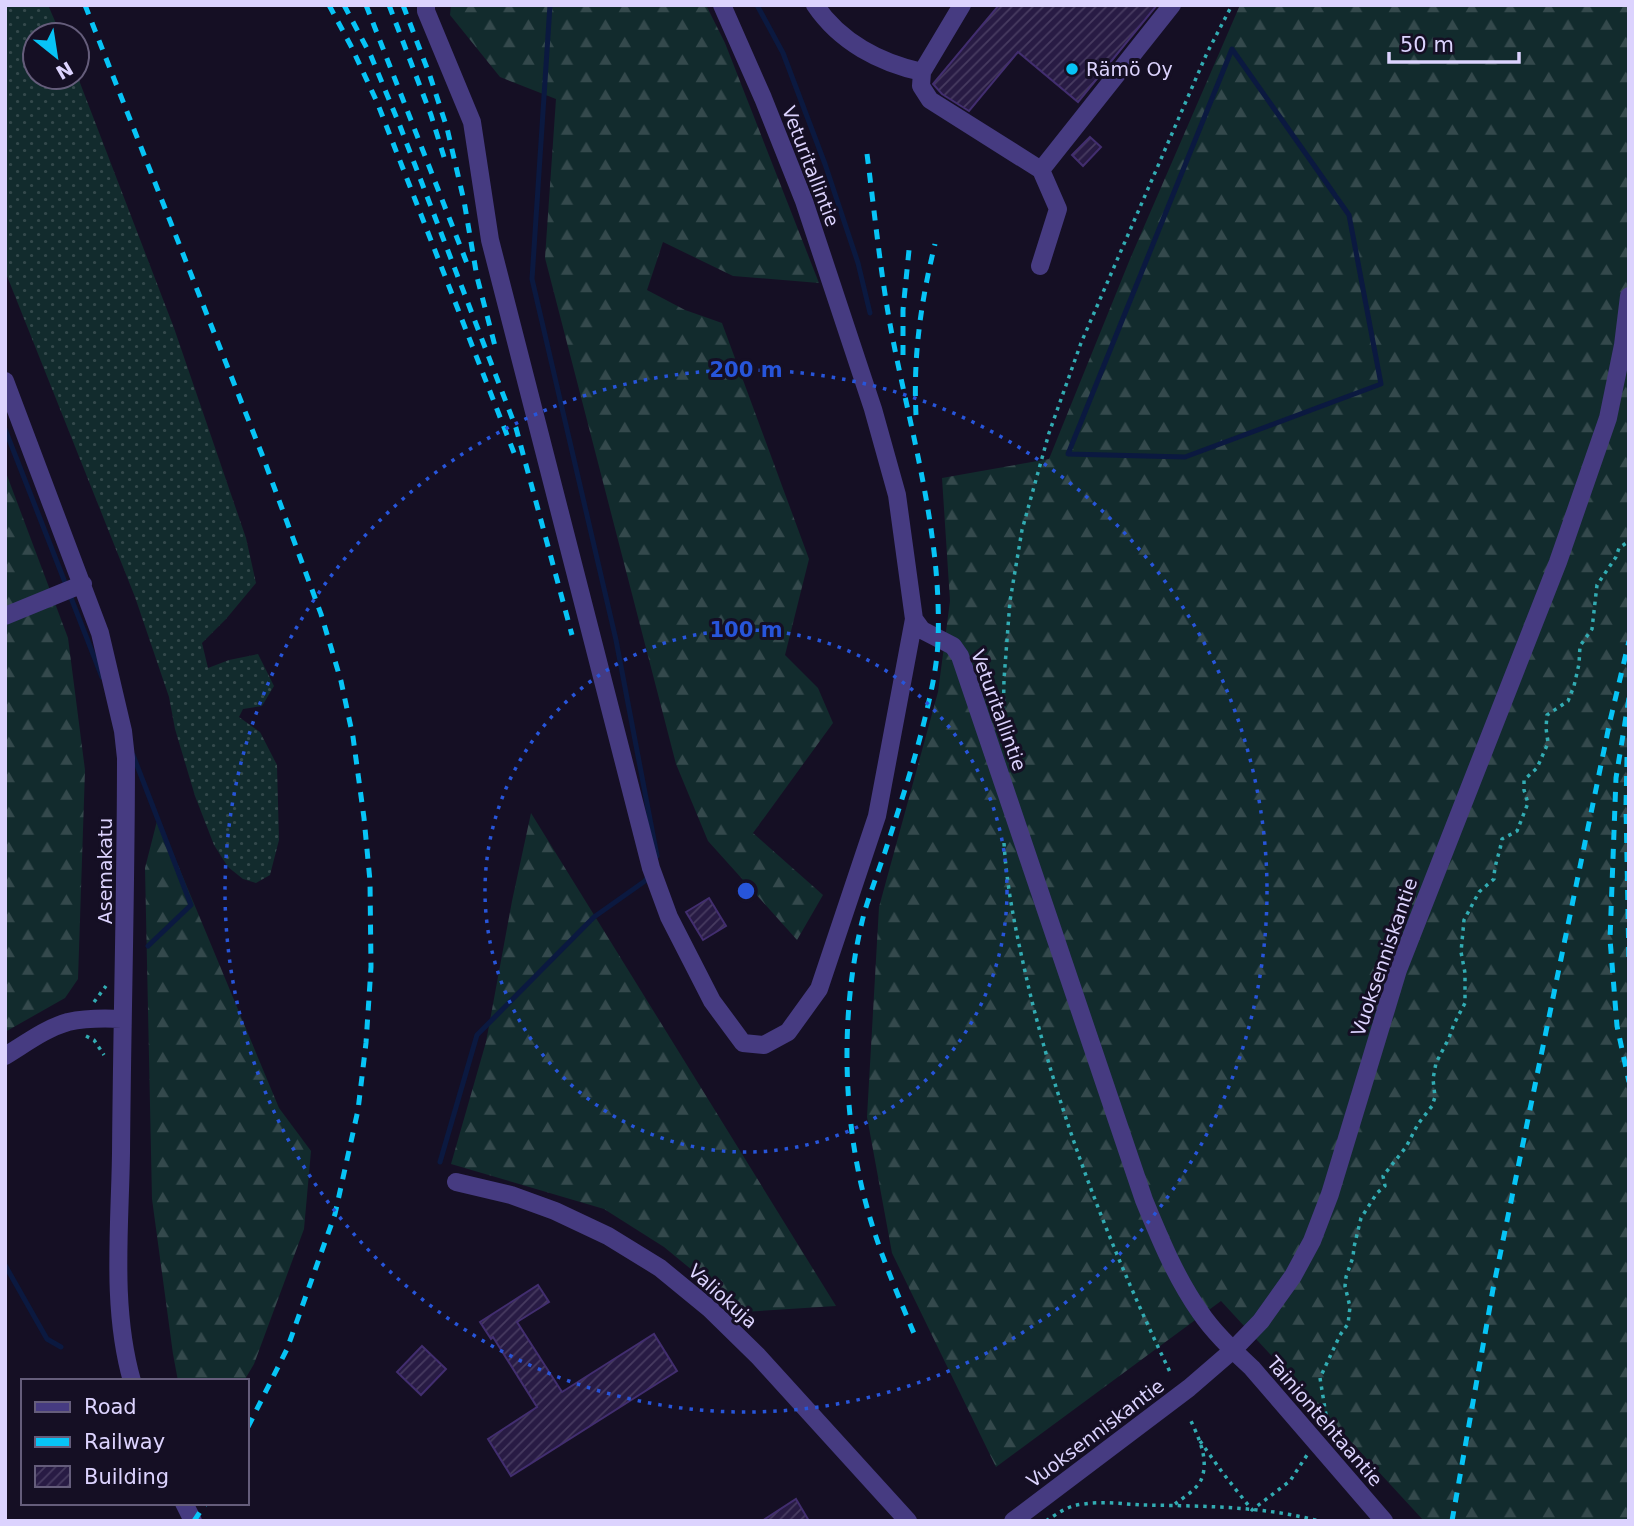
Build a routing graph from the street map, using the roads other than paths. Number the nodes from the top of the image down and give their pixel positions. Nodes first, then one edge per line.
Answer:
1 (426, 5) edge
2 (722, 5) edge
3 (962, 5) edge
4 (1172, 5) edge
5 (821, 8) edge
6 (922, 72) junction
7 (1041, 170) junction
8 (1040, 266) dead end
9 (1629, 296) edge
10 (5, 381) edge
11 (83, 584) junction
12 (5, 616) edge
13 (914, 619) junction
14 (122, 1018) junction
15 (5, 1056) edge
16 (456, 1182) dead end
17 (1233, 1350) junction
18 (132, 1379) edge
19 (185, 1505) edge
20 (193, 1521) edge
21 (908, 1521) edge
22 (1013, 1521) edge
23 (1384, 1521) edge

1 - 13 street
2 - 13 street, Veturitallintie
3 - 6 street
4 - 7 street
5 - 6 street
6 - 7 street
7 - 8 street
9 - 17 street, Vuoksenniskantie
10 - 11 street, Asemakatu
11 - 12 street
11 - 14 street, Asemakatu
13 - 17 street, Veturitallintie
14 - 15 street
14 - 18 street, Asemakatu
16 - 21 street, Valiokuja
17 - 22 street, Vuoksenniskantie
17 - 23 street, Tainiontehtaantie
19 - 20 street

